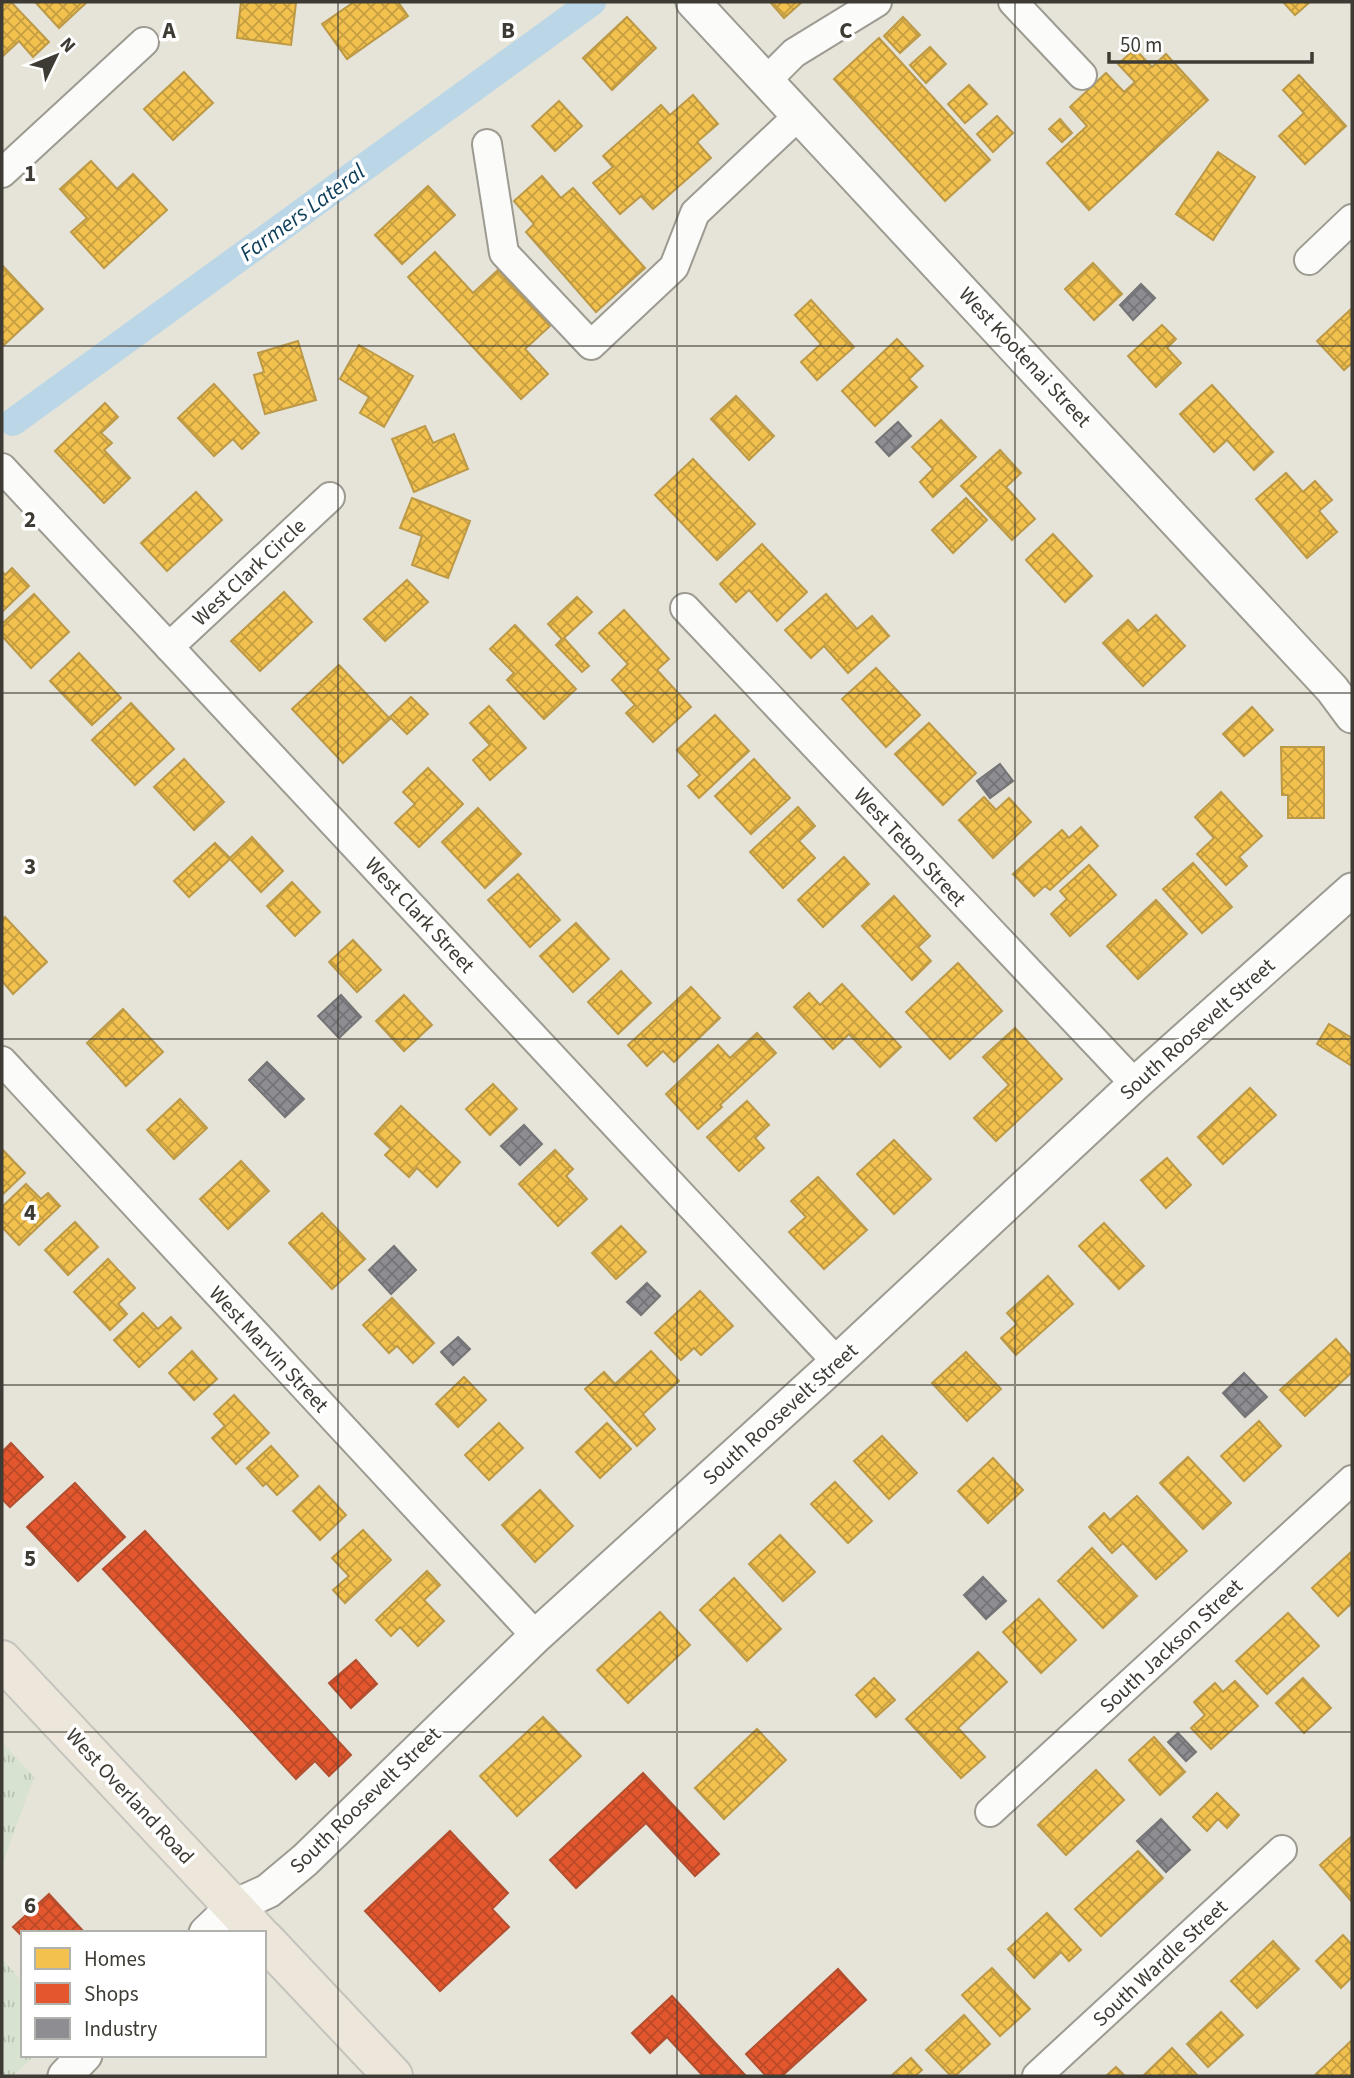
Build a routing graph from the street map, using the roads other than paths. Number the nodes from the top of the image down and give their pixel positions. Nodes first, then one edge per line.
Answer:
1 (693, 2) edge
2 (877, 2) edge
3 (1013, 2) edge
4 (144, 42) dead end
5 (1082, 75) dead end
6 (766, 80) junction
7 (799, 115) junction
8 (487, 144) dead end
9 (2, 173) edge
10 (1352, 219) edge
11 (1309, 260) dead end
12 (3, 472) edge
13 (330, 498) dead end
14 (685, 608) dead end
15 (169, 647) junction
16 (1352, 716) edge
17 (1352, 890) edge
18 (2, 1061) edge
19 (1135, 1084) junction
20 (837, 1362) junction
21 (1352, 1480) edge
22 (536, 1636) junction
23 (2, 1660) edge
24 (990, 1812) dead end
25 (1282, 1850) dead end
26 (246, 1920) edge
27 (212, 1931) edge
28 (266, 1941) edge
29 (83, 2057) edge
30 (65, 2076) edge
31 (393, 2076) edge
32 (1037, 2076) edge

1 - 6 street, West Kootenai Street
2 - 6 street
3 - 5 street
4 - 9 street
6 - 7 street, West Kootenai Street
7 - 8 street
7 - 16 street, West Kootenai Street
10 - 11 street
12 - 15 street, West Clark Street
13 - 15 street, West Clark Circle
14 - 19 street, West Teton Street
15 - 20 street, West Clark Street
17 - 19 street, South Roosevelt Street
18 - 22 street, West Marvin Street
19 - 20 street, South Roosevelt Street
20 - 22 street, South Roosevelt Street
21 - 24 street, South Jackson Street
22 - 26 street, South Roosevelt Street
23 - 26 main road, West Overland Road
25 - 32 street, South Wardle Street
26 - 27 street, South Roosevelt Street
28 - 31 main road
29 - 30 street

